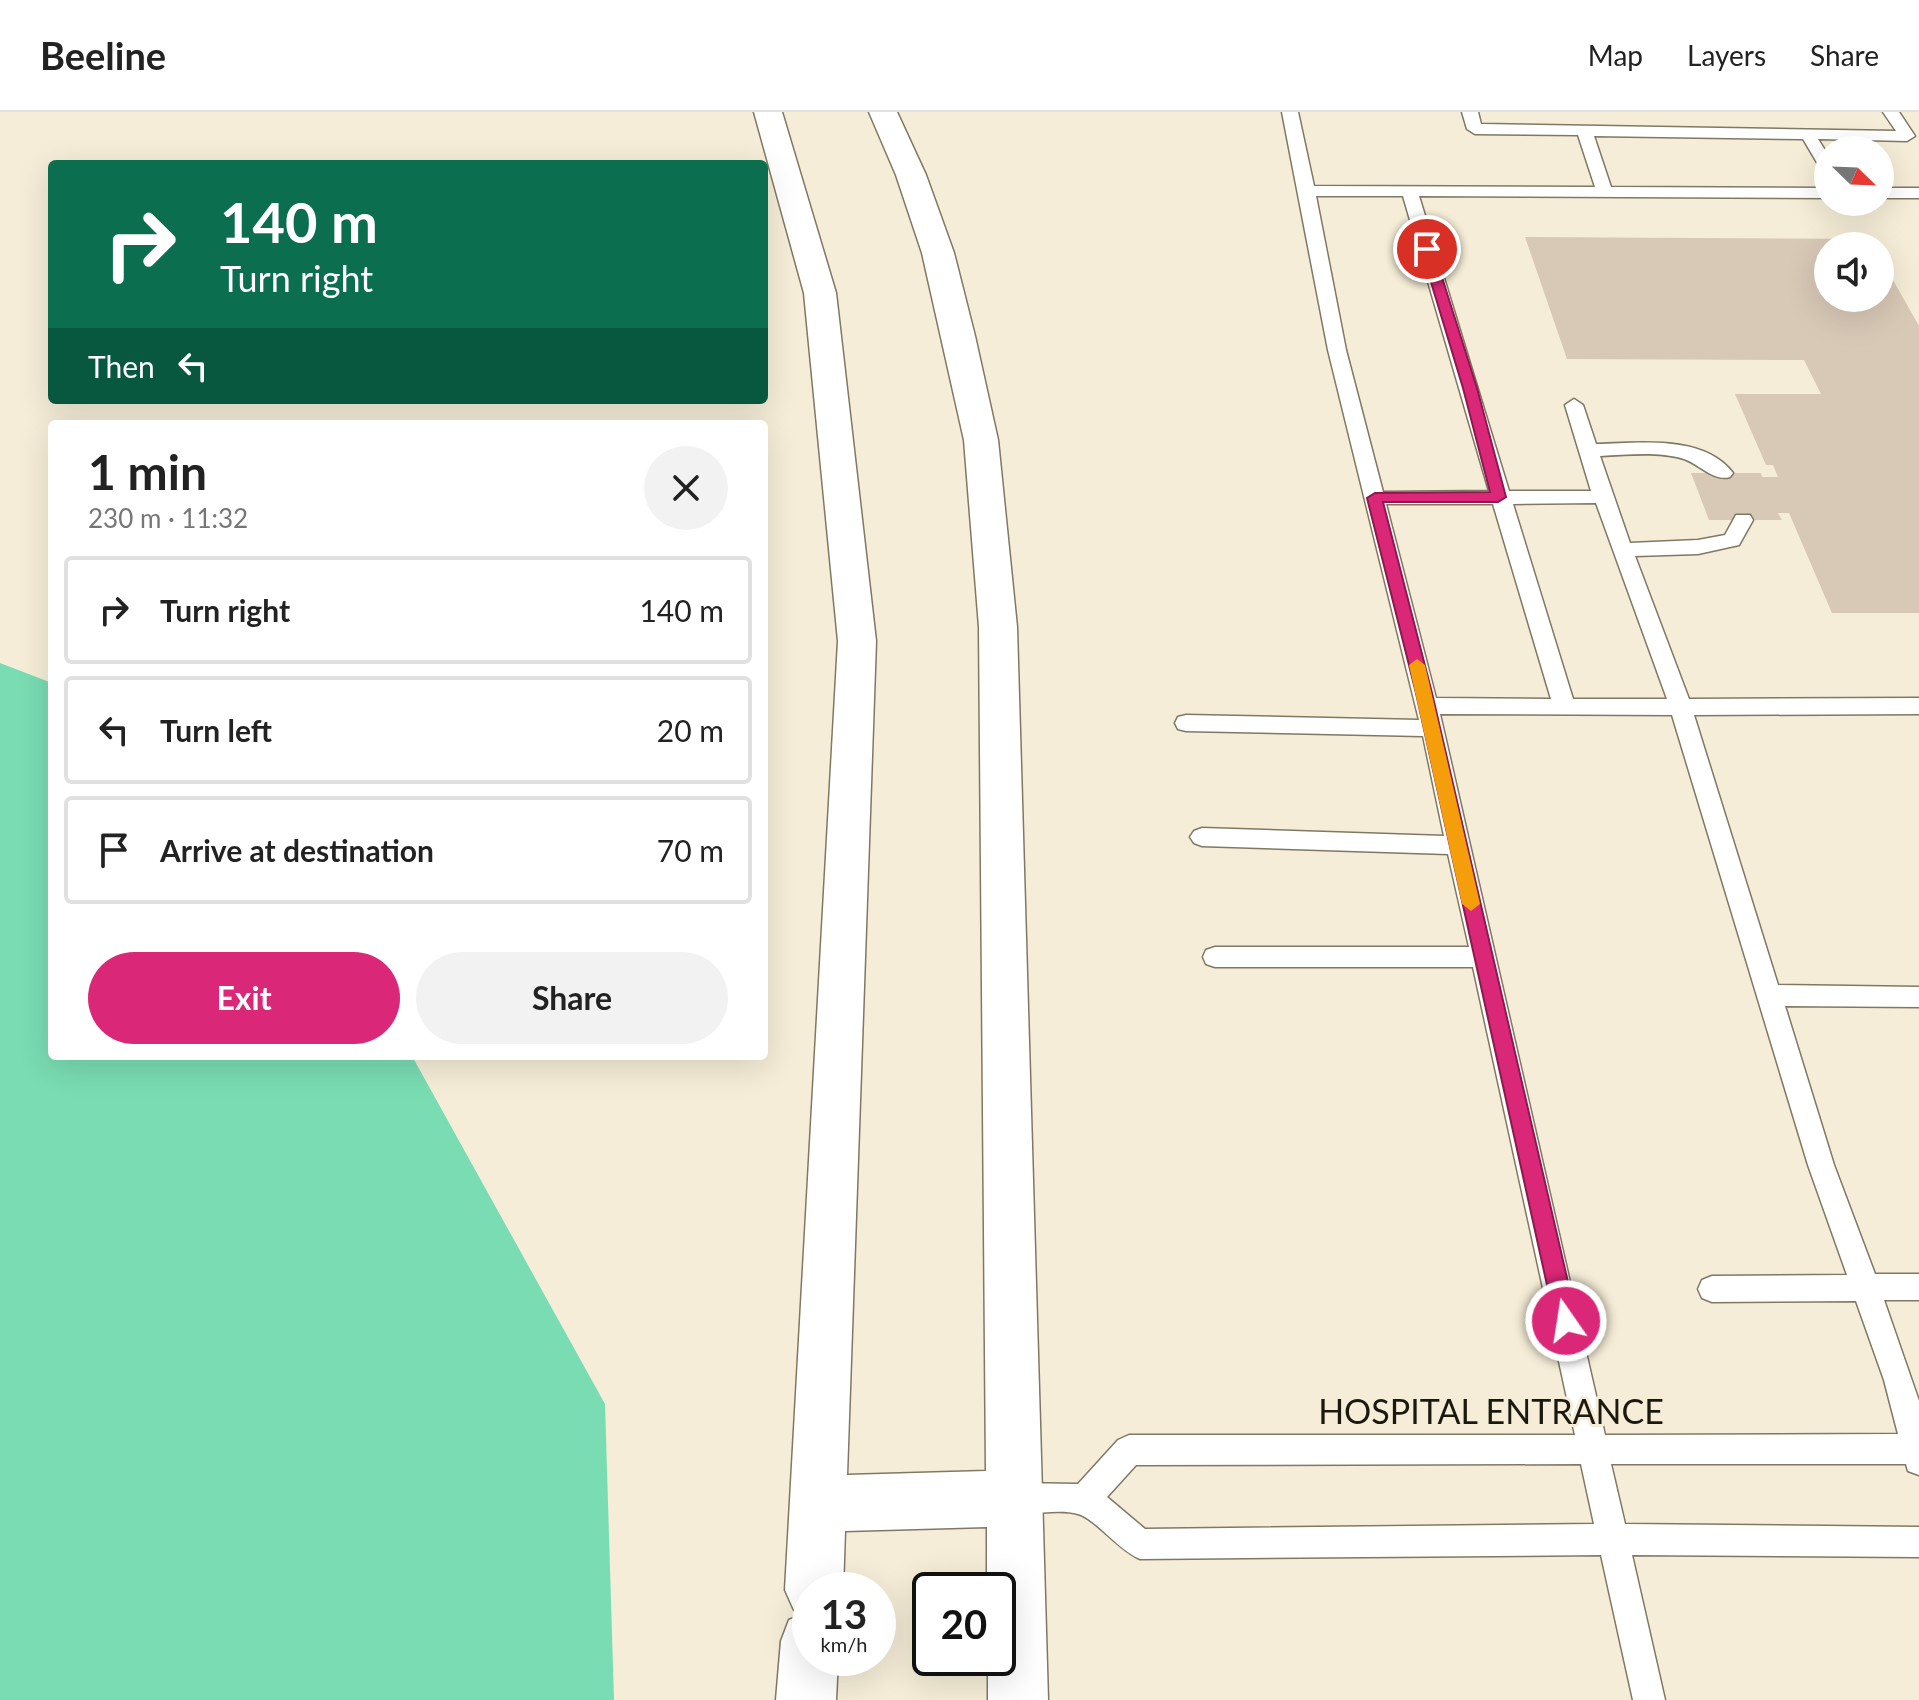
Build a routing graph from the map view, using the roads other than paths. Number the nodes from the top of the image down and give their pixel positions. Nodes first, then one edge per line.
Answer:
1 (768, 112) edge
2 (883, 112) edge
3 (1290, 112) edge
4 (1470, 112) edge
5 (1891, 112) edge
6 (1585, 132) junction
7 (1808, 135) junction
8 (1814, 145) edge
9 (1307, 191) junction
10 (1410, 193) junction
11 (1814, 193) edge
12 (1894, 193) edge
13 (1919, 193) edge
14 (1605, 194) junction
15 (1574, 405) dead end
16 (1588, 450) junction
17 (1723, 473) dead end
18 (1498, 497) junction
19 (1603, 497) junction
20 (1375, 498) junction
21 (1743, 520) dead end
22 (1623, 550) junction
23 (1564, 705) junction
24 (1919, 706) edge
25 (1681, 707) junction
26 (1428, 717) junction
27 (1186, 723) dead end
28 (1202, 837) dead end
29 (1457, 845) junction
30 (1215, 957) dead end
31 (1483, 957) junction
32 (1771, 995) junction
33 (1919, 997) edge
34 (1865, 1287) junction
35 (1919, 1287) edge
36 (1712, 1289) dead end
37 (1593, 1451) junction
38 (1918, 1452) edge
39 (1013, 1498) junction
40 (1085, 1499) junction
41 (820, 1504) junction
42 (1612, 1539) junction
43 (1919, 1542) edge
44 (815, 1572) edge
45 (808, 1676) edge
46 (806, 1700) edge
47 (1018, 1700) edge
48 (1649, 1700) edge

1 - 41 main road
2 - 39 main road
3 - 9 lane
4 - 6 lane
5 - 7 lane
6 - 7 lane
6 - 14 lane
7 - 8 lane
9 - 10 lane
9 - 20 lane
10 - 14 lane
10 - 18 lane
11 - 14 lane
12 - 13 lane
15 - 16 lane
16 - 17 lane
16 - 19 lane
18 - 19 lane
18 - 20 lane
18 - 23 lane
19 - 22 lane
20 - 26 lane
21 - 22 lane
22 - 25 lane
23 - 25 lane
23 - 26 lane
24 - 25 lane
25 - 32 lane
26 - 27 lane
26 - 29 lane
28 - 29 lane
29 - 31 lane
30 - 31 lane
31 - 37 lane
32 - 33 lane
32 - 34 lane
34 - 35 lane
34 - 36 lane
34 - 38 lane
37 - 38 lane, HOSPITAL ENTRANCE
37 - 40 lane, HOSPITAL ENTRANCE
37 - 42 lane
39 - 40 lane
39 - 41 main road
39 - 47 main road
40 - 42 lane
41 - 44 main road
42 - 43 lane
42 - 48 lane
45 - 46 main road

